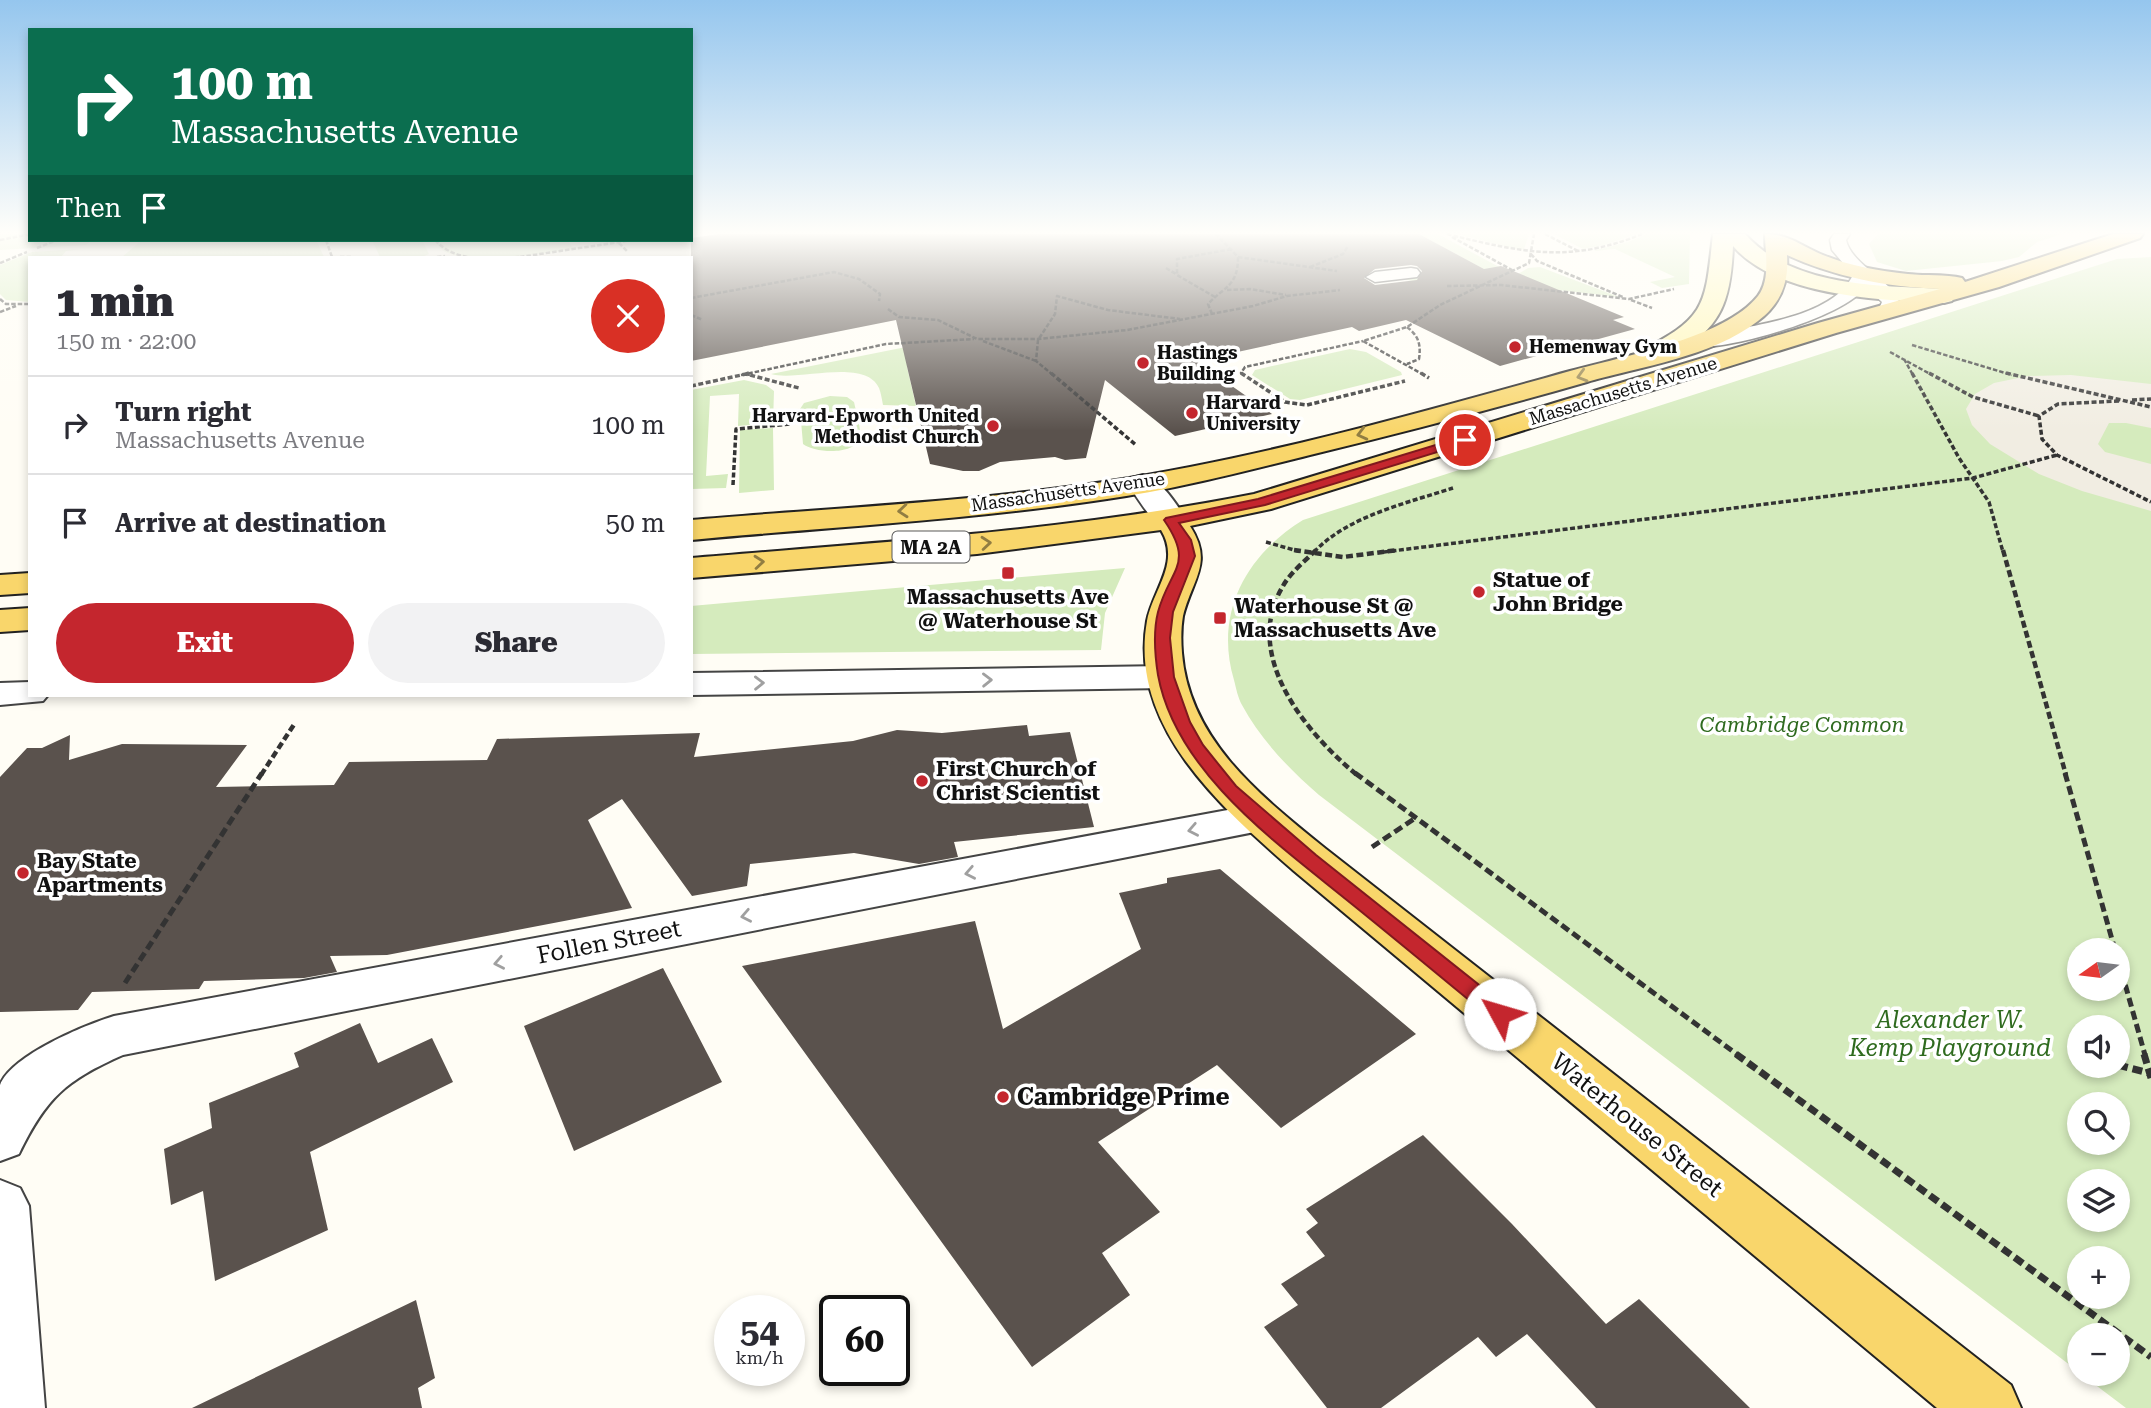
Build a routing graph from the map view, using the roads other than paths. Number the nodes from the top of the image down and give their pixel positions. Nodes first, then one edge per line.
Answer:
1 (1716, 300) edge
2 (1764, 300) edge
3 (1839, 300) edge
4 (1881, 300) edge
5 (1907, 300) edge
6 (1884, 302) junction
7 (1696, 342) junction
8 (1647, 357) junction
9 (1143, 484) junction
10 (1171, 520) junction
11 (693, 530) edge
12 (693, 568) edge
13 (28, 583) edge
14 (0, 585) edge
15 (28, 619) edge
16 (0, 621) edge
17 (1166, 677) junction
18 (693, 684) edge
19 (28, 693) edge
20 (0, 694) edge
21 (1260, 818) junction
22 (0, 1137) edge
23 (0, 1206) edge
24 (12, 1408) edge
25 (1987, 1408) edge

1 - 8 main road
2 - 7 main road, Massachusetts Avenue / MA 2A
3 - 7 lane
4 - 6 main road
5 - 6 main road, Massachusetts Avenue / MA 2A
6 - 10 main road, Massachusetts Avenue / MA 2A
7 - 8 main road, Massachusetts Avenue / MA 2A
8 -> 9 main road, Massachusetts Avenue / MA 2A
9 - 10 street, Waterhouse Street
9 -> 11 main road, Massachusetts Avenue / MA 2A
12 -> 10 main road, Massachusetts Avenue / MA 2A
10 - 17 main road, Waterhouse Street
13 - 14 main road
15 - 16 main road
18 -> 17 street
17 - 21 main road, Waterhouse Street
19 - 20 street
21 -> 22 street, Follen Street
21 - 25 main road, Waterhouse Street
23 - 24 street

